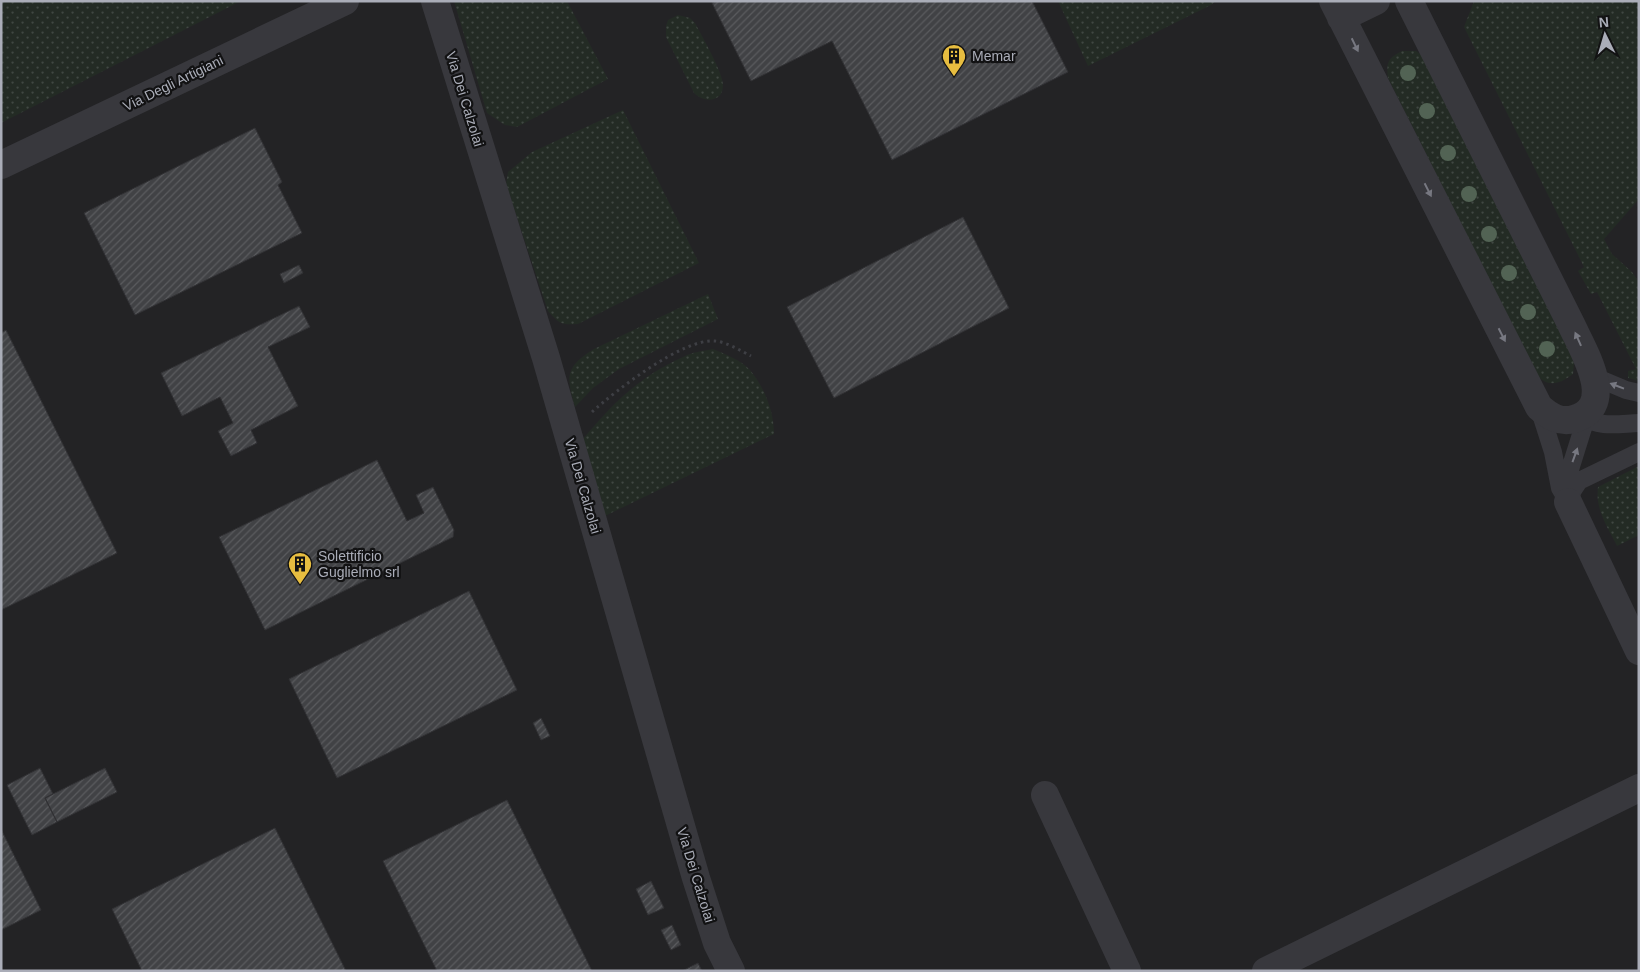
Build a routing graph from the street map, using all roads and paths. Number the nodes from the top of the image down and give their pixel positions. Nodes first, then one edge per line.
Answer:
1 (345, 1) edge
2 (435, 1) edge
3 (1376, 1) edge
4 (1409, 1) edge
5 (1337, 10) edge
6 (1, 165) edge
7 (752, 356) dead end
8 (1595, 378) junction
9 (1639, 393) edge
10 (1539, 407) junction
11 (1580, 416) junction
12 (1639, 423) edge
13 (568, 435) junction
14 (1639, 452) edge
15 (1568, 502) junction
16 (1639, 651) edge
17 (1639, 788) edge
18 (1045, 795) dead end
19 (731, 971) edge
20 (1127, 971) edge
21 (1266, 971) edge

1 - 6 street, Via Degli Artigiani
2 - 13 street, Via Dei Calzolai
3 - 5 street
8 -> 4 street
5 -> 10 street
7 - 13 path
9 -> 8 lane
8 - 11 street
10 - 11 street
10 - 15 lane
11 - 12 lane
15 -> 11 lane
13 - 19 street, Via Dei Calzolai
14 - 15 lane
15 - 16 street
17 - 21 street
18 - 20 street

